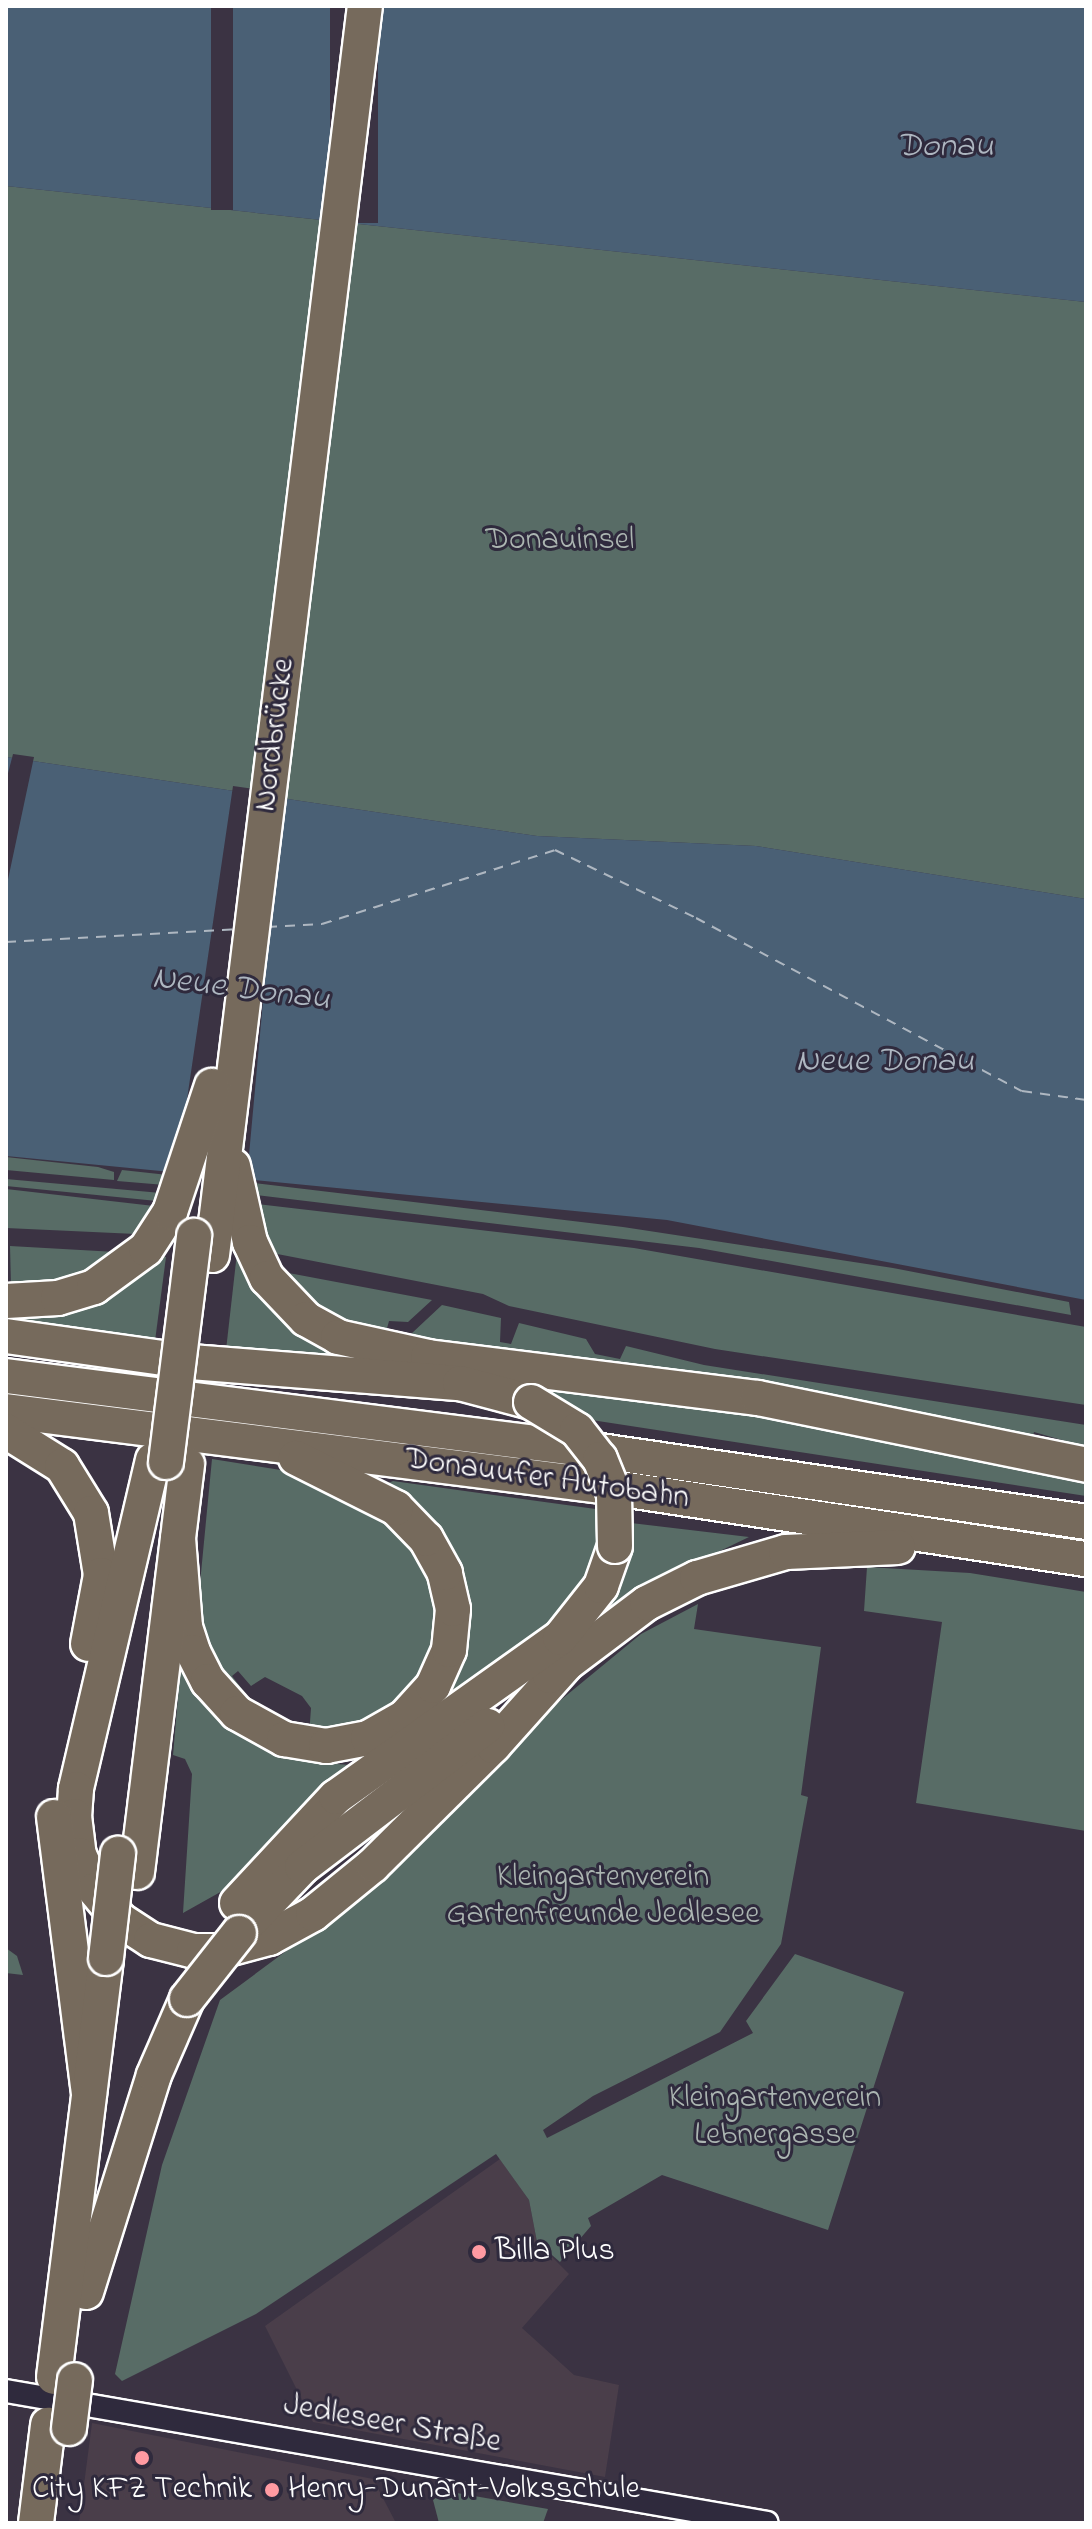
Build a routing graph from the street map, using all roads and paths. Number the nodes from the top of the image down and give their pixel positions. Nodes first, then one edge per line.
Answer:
1 (344, 6) edge
2 (365, 6) edge
3 (212, 1086) junction
4 (227, 1138) junction
5 (6, 1301) edge
6 (6, 1336) edge
7 (6, 1376) edge
8 (6, 1411) edge
9 (6, 1431) edge
10 (255, 1441) junction
11 (169, 1462) junction
12 (1086, 1465) edge
13 (1086, 1522) edge
14 (178, 1538) junction
15 (998, 1544) junction
16 (1086, 1559) edge
17 (568, 1662) junction
18 (127, 1863) junction
19 (230, 1930) junction
20 (115, 1967) junction
21 (89, 2093) junction
22 (86, 2292) junction
23 (64, 2378) junction
24 (6, 2391) edge
25 (58, 2427) junction
26 (36, 2523) edge
27 (57, 2523) edge
28 (767, 2523) edge

1 - 3 highway, Nordbrücke
2 - 4 highway, Nordbrücke
3 - 5 highway
3 - 11 highway, Nordbrücke, bridge
4 - 11 highway, Nordbrücke
4 - 12 highway
6 - 19 highway, bridge
7 - 13 highway, Donauufer Autobahn
8 - 10 highway, Donauufer Autobahn
9 - 21 highway
10 - 14 highway
10 - 15 highway, Donauufer Autobahn
11 - 14 highway
11 - 17 highway
11 - 18 highway
14 - 18 highway
15 - 16 highway, Donauufer Autobahn
15 - 17 highway
17 - 19 highway
18 - 20 highway, bridge
19 - 22 highway, bridge
20 - 21 highway
20 - 22 highway
21 - 23 highway
22 - 23 highway
23 - 25 highway
24 - 28 street, Jedleseer Straße
25 - 26 highway
25 - 27 highway

